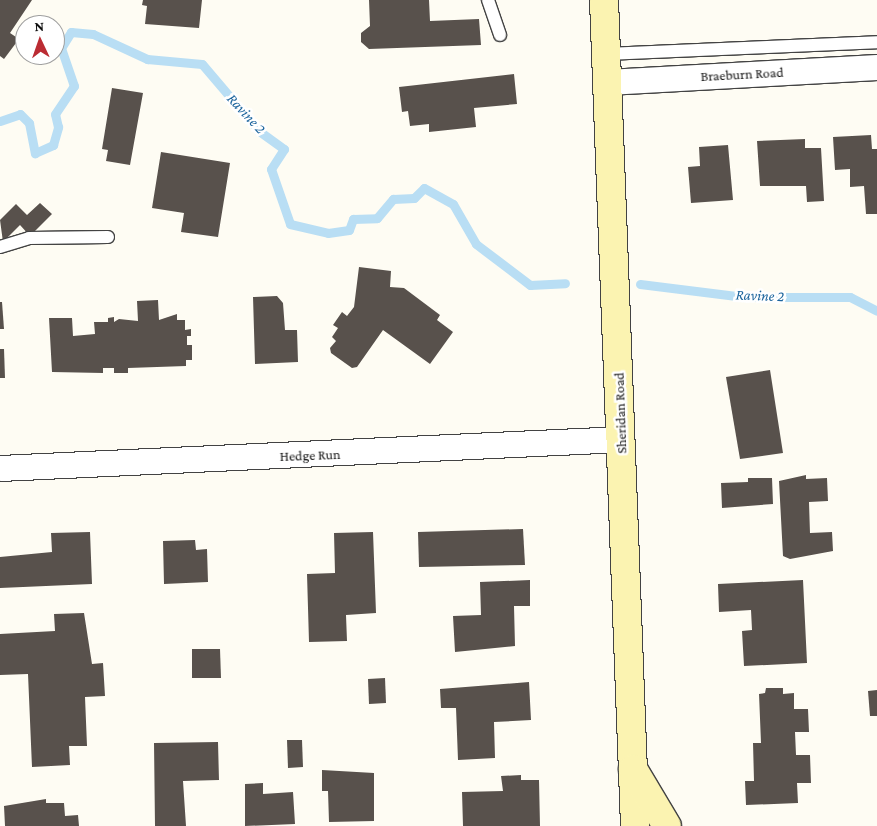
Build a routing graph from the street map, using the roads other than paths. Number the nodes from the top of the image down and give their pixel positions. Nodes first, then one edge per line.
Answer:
1 (488, 0) edge
2 (604, 0) edge
3 (500, 35) dead end
4 (877, 42) edge
5 (606, 54) junction
6 (877, 67) edge
7 (607, 82) junction
8 (108, 237) dead end
9 (0, 247) edge
10 (620, 438) junction
11 (0, 468) edge
12 (632, 768) junction
13 (634, 826) edge
14 (667, 826) edge

1 - 3 lane
2 - 5 street, Sheridan Road
4 - 5 lane
5 - 7 street, Sheridan Road
6 - 7 street, Braeburn Road
7 - 10 street, Sheridan Road
8 - 9 lane
10 - 11 street, Hedge Run
10 - 12 street, Sheridan Road
12 - 13 street, Sheridan Road
12 - 14 street

